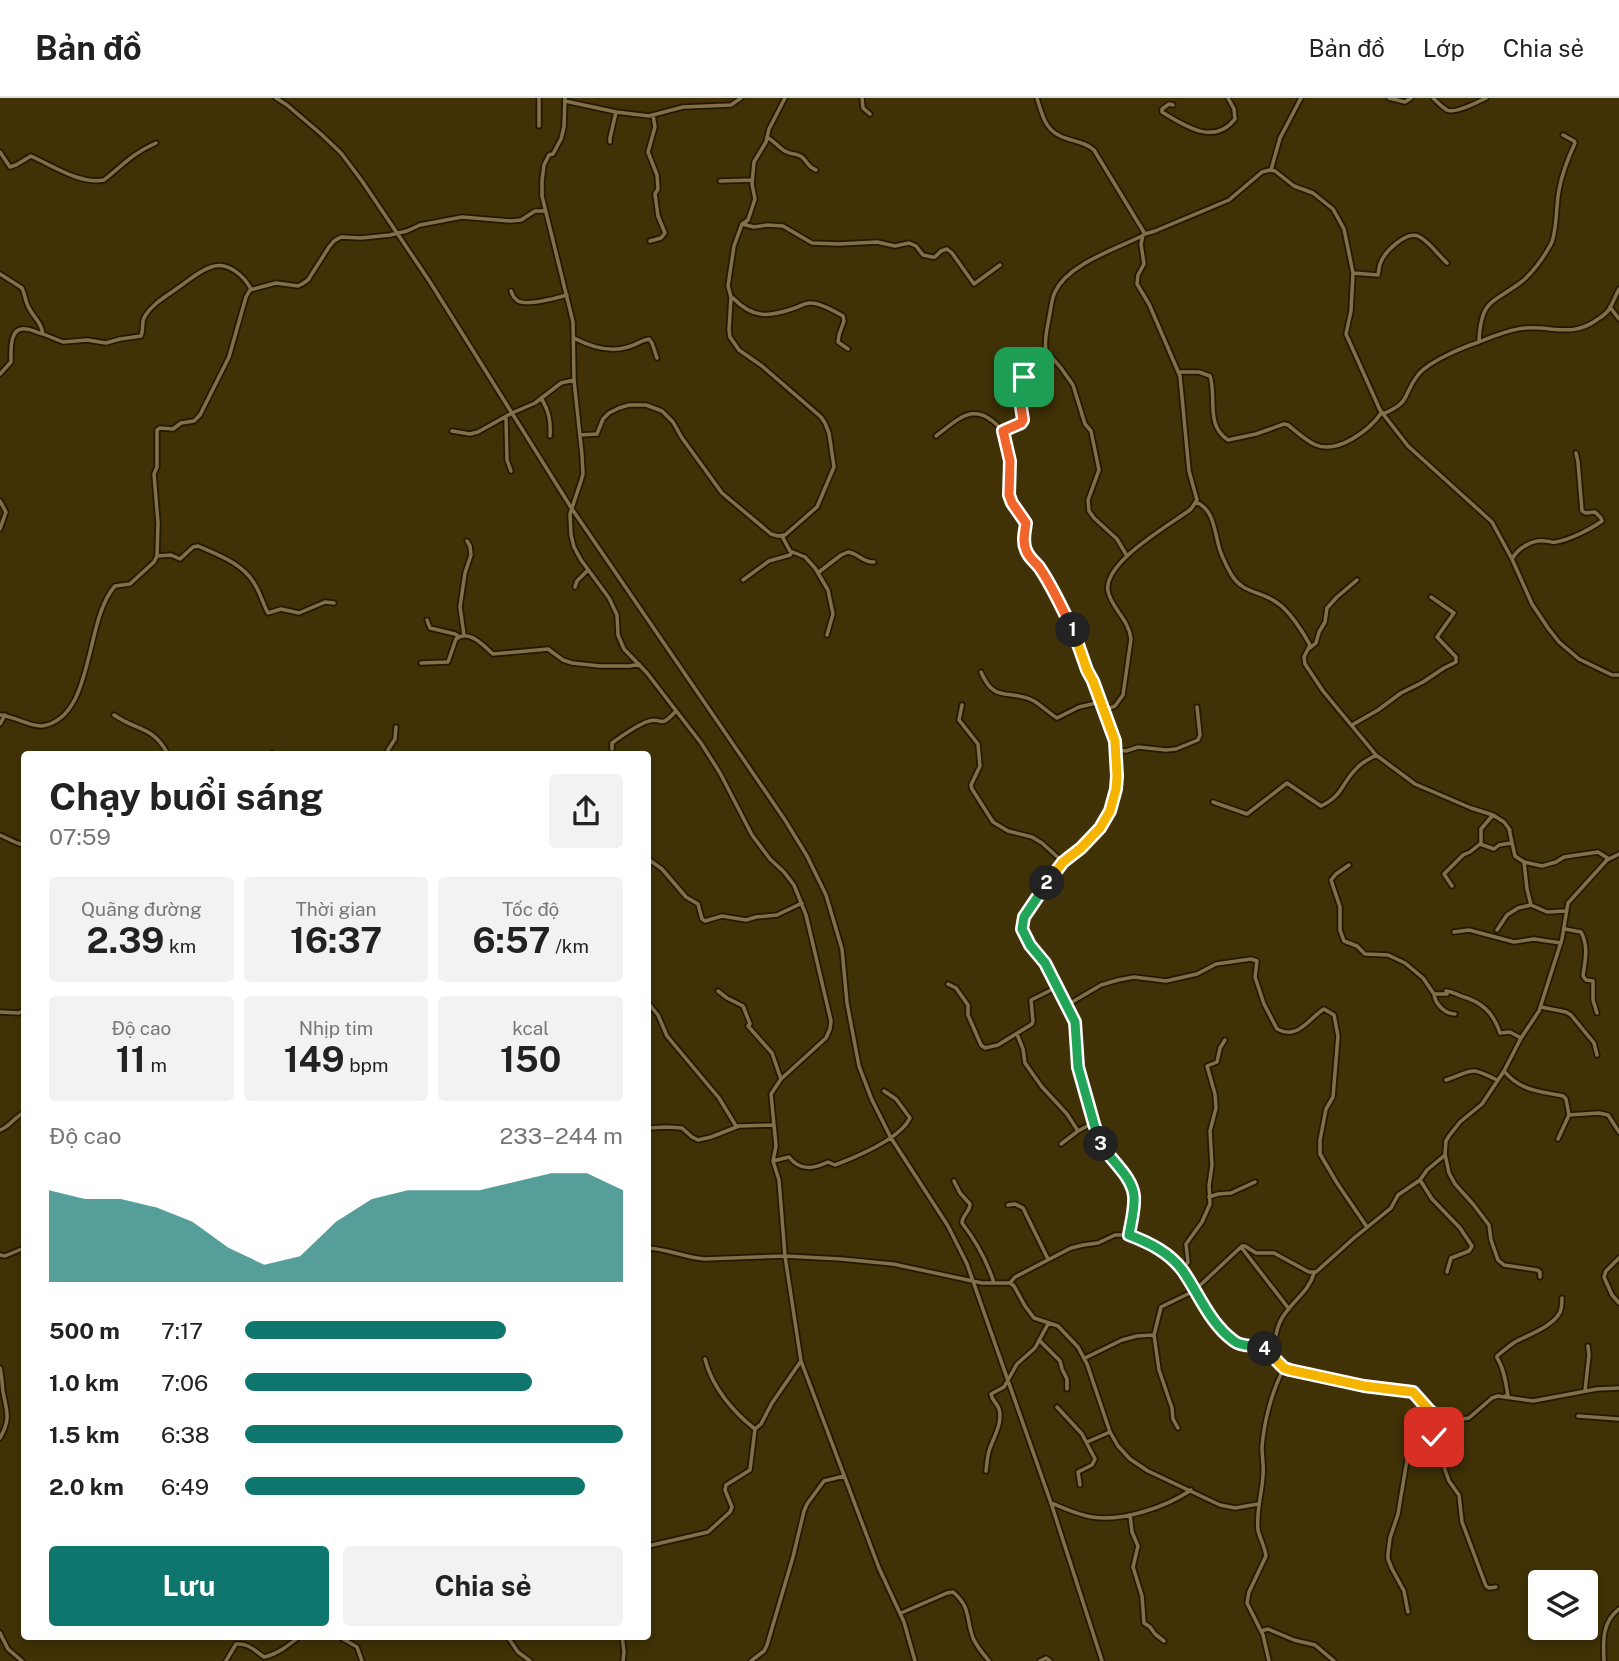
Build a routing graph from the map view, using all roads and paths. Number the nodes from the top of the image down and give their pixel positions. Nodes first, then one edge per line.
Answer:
1 (276, 98) edge
2 (539, 98) edge
3 (741, 98) edge
4 (785, 98) edge
5 (862, 98) edge
6 (1037, 98) edge
7 (1228, 98) edge
8 (1301, 98) edge
9 (1388, 98) edge
10 (1411, 98) edge
11 (1433, 98) edge
12 (1486, 98) edge
13 (531, 99) edge
14 (565, 99) edge
15 (685, 99) edge
16 (1173, 105) dead end
17 (683, 107) junction
18 (616, 112) junction
19 (870, 114) dead end
20 (653, 115) junction
21 (539, 126) dead end
22 (1563, 135) dead end
23 (767, 138) junction
24 (610, 142) dead end
25 (156, 143) dead end
26 (0, 152) edge
27 (816, 170) dead end
28 (1271, 170) junction
29 (752, 180) junction
30 (720, 181) dead end
31 (545, 211) junction
32 (743, 224) junction
33 (399, 234) junction
34 (1143, 235) junction
35 (650, 242) dead end
36 (1447, 263) dead end
37 (1000, 265) dead end
38 (1353, 273) junction
39 (0, 274) edge
40 (251, 289) junction
41 (1619, 289) edge
42 (511, 291) dead end
43 (567, 295) junction
44 (732, 297) junction
45 (1610, 307) junction
46 (1619, 319) edge
47 (43, 334) junction
48 (574, 338) junction
49 (1479, 342) junction
50 (848, 349) dead end
51 (1046, 351) junction
52 (657, 358) dead end
53 (1178, 372) junction
54 (0, 373) edge
55 (574, 380) junction
56 (541, 398) junction
57 (512, 413) junction
58 (1382, 413) junction
59 (505, 416) junction
60 (452, 430) dead end
61 (1003, 431) junction
62 (580, 435) junction
63 (550, 436) dead end
64 (936, 436) dead end
65 (1576, 453) dead end
66 (511, 471) dead end
67 (0, 501) edge
68 (1196, 502) junction
69 (572, 509) junction
70 (0, 529) edge
71 (782, 536) junction
72 (467, 541) dead end
73 (792, 552) junction
74 (157, 556) junction
75 (1127, 556) junction
76 (1512, 559) junction
77 (874, 562) dead end
78 (589, 570) junction
79 (819, 572) junction
80 (743, 580) dead end
81 (1357, 580) dead end
82 (575, 587) dead end
83 (1431, 597) dead end
84 (334, 603) dead end
85 (427, 620) dead end
86 (464, 635) junction
87 (827, 635) dead end
88 (458, 636) junction
89 (1310, 648) junction
90 (421, 663) dead end
91 (639, 664) junction
92 (981, 672) dead end
93 (1619, 675) edge
94 (1101, 702) junction
95 (962, 705) dead end
96 (1198, 707) dead end
97 (1104, 710) junction
98 (676, 711) junction
99 (3, 715) edge
100 (114, 715) dead end
101 (0, 724) edge
102 (1352, 725) junction
103 (396, 727) dead end
104 (612, 749) dead end
105 (1116, 750) junction
106 (166, 751) edge
107 (389, 751) edge
108 (1376, 755) junction
109 (1213, 802) dead end
110 (1493, 814) junction
111 (0, 835) edge
112 (1511, 843) junction
113 (21, 844) edge
114 (1481, 844) junction
115 (1619, 854) edge
116 (1609, 859) junction
117 (651, 861) edge
118 (1063, 862) junction
119 (1524, 862) junction
120 (1349, 865) dead end
121 (1452, 886) dead end
122 (802, 903) junction
123 (1531, 905) junction
124 (1566, 911) junction
125 (1564, 929) junction
126 (1497, 930) dead end
127 (1454, 932) dead end
128 (1560, 943) junction
129 (948, 984) dead end
130 (1058, 987) junction
131 (718, 991) dead end
132 (1434, 994) junction
133 (1067, 1005) junction
134 (651, 1006) edge
135 (1541, 1007) junction
136 (0, 1012) edge
137 (21, 1012) edge
138 (1597, 1013) dead end
139 (1455, 1014) dead end
140 (1016, 1034) junction
141 (1521, 1038) junction
142 (1225, 1040) dead end
143 (1597, 1055) dead end
144 (1504, 1071) junction
145 (781, 1080) junction
146 (1446, 1080) dead end
147 (1497, 1080) junction
148 (884, 1091) dead end
149 (21, 1114) edge
150 (1569, 1115) junction
151 (1094, 1124) junction
152 (773, 1125) junction
153 (736, 1126) junction
154 (651, 1128) edge
155 (0, 1130) edge
156 (1078, 1131) junction
157 (1619, 1132) edge
158 (891, 1138) junction
159 (1558, 1139) dead end
160 (1061, 1144) dead end
161 (1445, 1154) junction
162 (774, 1161) junction
163 (1420, 1180) junction
164 (954, 1181) dead end
165 (1255, 1182) dead end
166 (1209, 1197) junction
167 (1008, 1205) dead end
168 (1367, 1227) junction
169 (1129, 1235) junction
170 (1241, 1247) junction
171 (651, 1248) edge
172 (21, 1249) edge
173 (0, 1255) edge
174 (785, 1256) junction
175 (1619, 1258) edge
176 (1048, 1259) junction
177 (1182, 1271) junction
178 (1447, 1272) dead end
179 (1314, 1273) junction
180 (1540, 1277) dead end
181 (974, 1282) junction
182 (994, 1283) junction
183 (1010, 1283) junction
184 (1194, 1291) junction
185 (1562, 1298) dead end
186 (1619, 1303) edge
187 (1289, 1309) junction
188 (1048, 1324) junction
189 (1154, 1335) junction
190 (1039, 1340) junction
191 (1588, 1346) dead end
192 (1272, 1355) junction
193 (1085, 1358) junction
194 (705, 1359) dead end
195 (801, 1361) junction
196 (0, 1368) edge
197 (1284, 1368) junction
198 (1008, 1380) junction
199 (1619, 1388) edge
200 (1067, 1389) dead end
201 (1585, 1391) junction
202 (1503, 1397) junction
203 (1057, 1407) dead end
204 (1578, 1416) dead end
205 (1442, 1418) junction
206 (1619, 1419) edge
207 (1178, 1428) dead end
208 (755, 1429) junction
209 (1110, 1432) junction
210 (1443, 1433) junction
211 (0, 1438) edge
212 (1087, 1443) junction
213 (986, 1471) dead end
214 (844, 1476) junction
215 (1080, 1485) dead end
216 (1191, 1490) junction
217 (1051, 1503) junction
218 (1258, 1504) junction
219 (1130, 1515) junction
220 (651, 1545) edge
221 (1496, 1587) dead end
222 (1619, 1609) edge
223 (1408, 1612) dead end
224 (901, 1613) junction
225 (1262, 1632) junction
226 (0, 1633) edge
227 (295, 1640) edge
228 (345, 1640) edge
229 (510, 1640) edge
230 (622, 1640) edge
231 (1164, 1641) dead end
232 (22, 1661) edge
233 (226, 1661) edge
234 (362, 1661) edge
235 (530, 1661) edge
236 (623, 1661) edge
237 (751, 1661) edge
238 (915, 1661) edge
239 (989, 1661) edge
240 (1040, 1661) edge
241 (1050, 1661) edge
242 (1102, 1661) edge
243 (1269, 1661) edge
244 (1334, 1661) edge
245 (1604, 1661) edge

1 - 33 street
2 - 13 street
2 - 21 street
3 - 17 street
4 - 23 street
5 - 19 street
6 - 34 street
7 - 16 street
8 - 28 street
9 - 10 street
11 - 12 street
14 - 18 street
14 - 31 street
15 - 17 street
17 - 20 street
18 - 20 street
18 - 24 street
20 - 35 street
22 - 49 street
23 - 27 street
23 - 29 street
25 - 26 street
28 - 34 street
28 - 38 street
29 - 30 street
29 - 32 street
31 - 33 street
31 - 43 street
32 - 37 street
32 - 44 street
33 - 40 street
33 - 57 street
34 - 51 street
34 - 53 street
36 - 38 street
38 - 58 street
39 - 47 street
40 - 47 street
40 - 74 street
41 - 45 street
42 - 43 street
43 - 48 street
44 - 50 street
44 - 71 street
45 - 46 street
45 - 49 street
47 - 54 street
48 - 52 street
48 - 55 street
49 - 58 street
51 - 61 street
51 - 75 street
53 - 58 street
53 - 68 street
55 - 56 street
55 - 62 street
56 - 57 street
56 - 63 street
57 - 59 street
57 - 69 street
58 - 76 street
59 - 60 street
59 - 66 street
61 - 64 street
61 - 94 street
62 - 69 street
62 - 71 street
65 - 76 street
67 - 70 street
68 - 75 street
68 - 89 street
69 - 78 street
69 - 158 street
71 - 73 street
72 - 86 street
73 - 79 street
73 - 80 street
74 - 84 street
74 - 99 street
75 - 97 street
76 - 93 street
77 - 79 street
78 - 82 street
78 - 91 street
79 - 87 street
81 - 89 street
83 - 102 street
85 - 88 street
86 - 88 street
86 - 91 street
88 - 90 street
89 - 102 street
91 - 98 street
92 - 94 street
94 - 97 street
95 - 118 street
96 - 105 street
97 - 105 street
98 - 104 street
98 - 122 street
99 - 101 street
100 - 106 street
102 - 108 street
103 - 107 street
105 - 118 street
108 - 109 street
108 - 110 street
110 - 112 street
110 - 114 street
111 - 113 street
112 - 114 street
112 - 119 street
114 - 121 street
115 - 116 street
116 - 119 street
116 - 124 street
117 - 122 street
118 - 130 street
119 - 123 street
120 - 132 street
122 - 145 street
123 - 124 street
123 - 126 street
124 - 125 street
125 - 128 street
125 - 138 street
127 - 128 street
128 - 135 street
129 - 140 street
130 - 133 street
130 - 140 street
131 - 145 street
132 - 139 street
132 - 141 street
133 - 151 street
133 - 168 street
134 - 153 street
135 - 141 street
135 - 143 street
136 - 137 street
140 - 156 street
141 - 144 street
142 - 166 street
144 - 147 street
144 - 150 street
145 - 152 street
146 - 147 street
147 - 161 street
148 - 158 street
149 - 155 street
150 - 157 street
150 - 159 street
151 - 156 street
151 - 169 street
152 - 153 street
152 - 162 street
153 - 154 street
156 - 160 street
158 - 162 street
158 - 181 street
161 - 163 street
161 - 180 street
162 - 174 street
163 - 168 street
163 - 178 street
164 - 182 street
165 - 166 street
166 - 177 street
167 - 176 street
168 - 179 street
169 - 176 street
169 - 177 street
170 - 179 street
170 - 184 street
170 - 187 street
171 - 174 street
172 - 173 street
174 - 181 street
174 - 195 street
175 - 186 street
176 - 183 street
177 - 184 street
179 - 187 street
181 - 182 street
181 - 198 street
182 - 183 street
183 - 188 street
184 - 189 street
184 - 192 street
185 - 202 street
187 - 192 street
188 - 190 street
188 - 193 street
189 - 193 street
189 - 207 street
190 - 198 street
190 - 200 street
191 - 201 street
192 - 197 street
193 - 209 street
194 - 208 street
195 - 208 street
195 - 214 street
196 - 211 street
197 - 205 street
197 - 218 street
198 - 213 street
198 - 217 street
199 - 201 street
201 - 202 street
202 - 205 street
203 - 212 street
204 - 206 street
205 - 210 street
208 - 220 street
209 - 212 street
209 - 216 street
210 - 221 street
210 - 223 street
212 - 215 street
214 - 224 street
214 - 237 street
216 - 218 street
216 - 219 street
217 - 219 street
217 - 242 street
218 - 225 street
219 - 231 street
222 - 245 street
224 - 238 street
224 - 239 street
225 - 243 street
225 - 244 street
226 - 232 street
227 - 233 street
228 - 234 street
229 - 235 street
230 - 236 street
240 - 241 street

